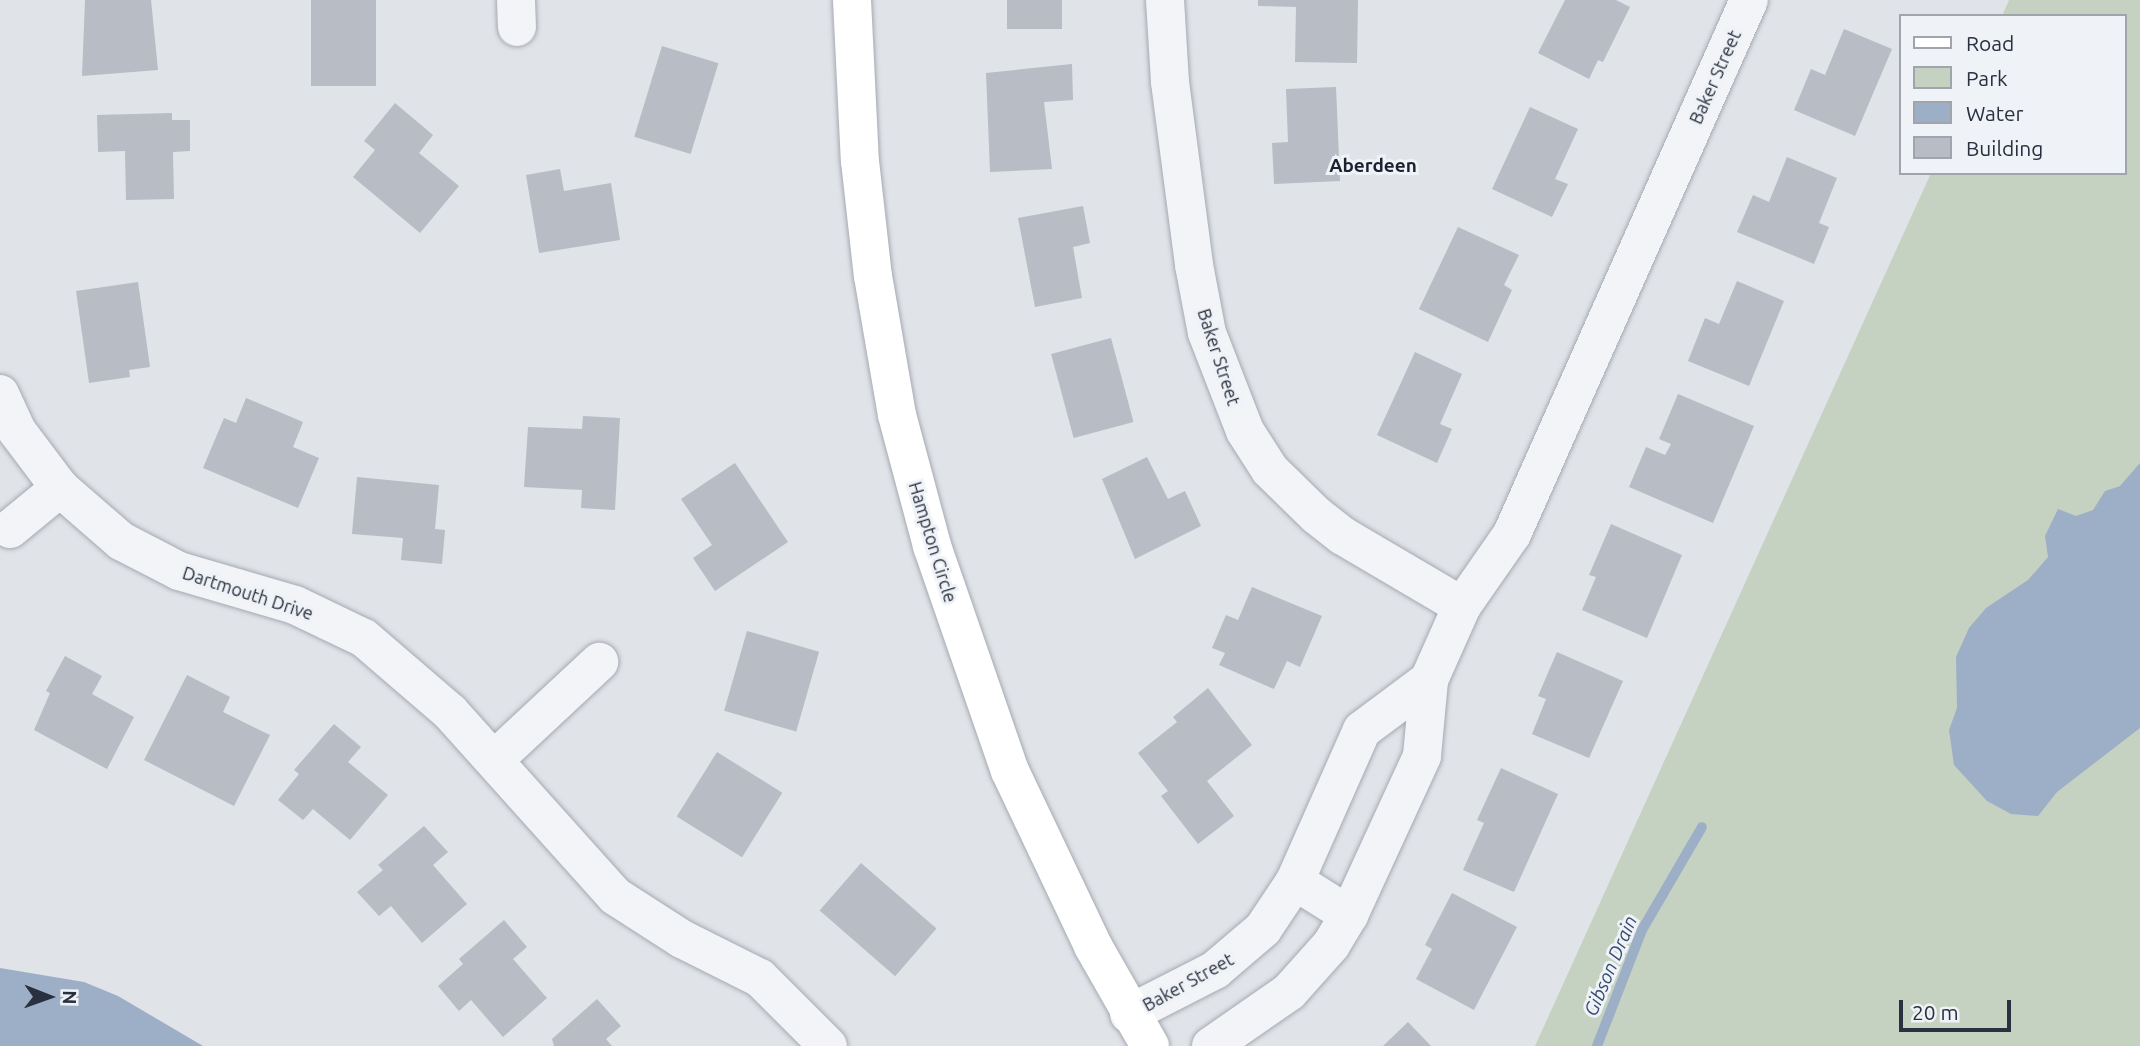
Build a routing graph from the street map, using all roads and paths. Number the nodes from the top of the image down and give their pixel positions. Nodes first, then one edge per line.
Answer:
1 (852, 0) edge
2 (1165, 0) edge
3 (1749, 0) edge
4 (0, 394) edge
5 (60, 488) junction
6 (10, 529) dead end
7 (1462, 606) junction
8 (599, 662) dead end
9 (1429, 680) junction
10 (494, 760) junction
11 (1294, 881) junction
12 (1349, 915) junction
13 (1129, 1014) junction
14 (828, 1046) edge
15 (1150, 1046) edge
16 (1211, 1046) edge

1 - 13 street, Hampton Circle
2 - 7 street, Baker Street
3 - 7 street, Baker Street
4 - 5 street, Dartmouth Drive
5 - 6 street
5 - 10 street, Dartmouth Drive
7 - 9 street, Baker Street
8 - 10 street
9 - 11 street, Baker Street
9 - 12 street, Baker Street
10 - 14 street, Dartmouth Drive
11 - 12 street
11 - 13 street, Baker Street
12 - 16 street, Baker Street
13 - 15 street, Hampton Circle

